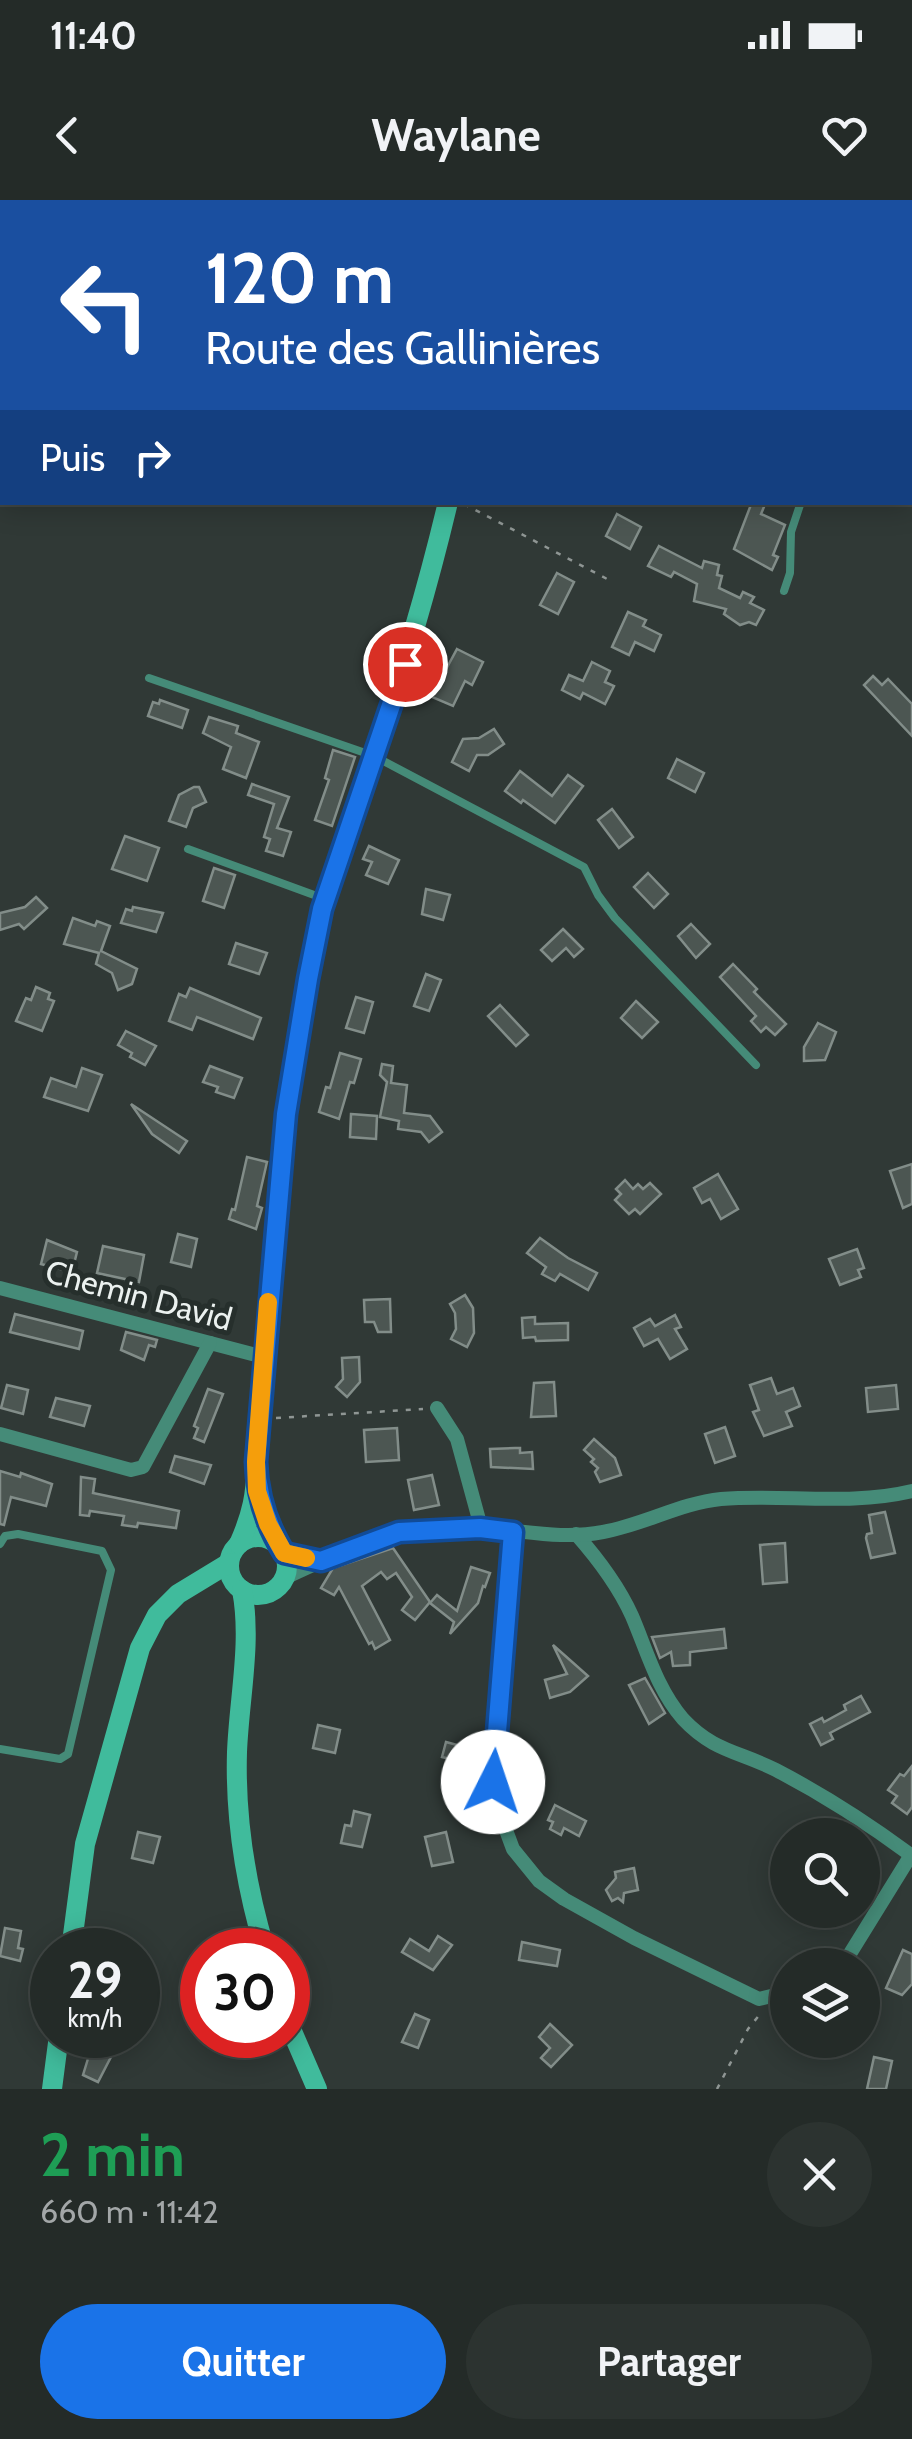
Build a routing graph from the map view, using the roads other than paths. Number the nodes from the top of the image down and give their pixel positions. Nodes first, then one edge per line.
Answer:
1 (447, 505) edge
2 (800, 505) edge
3 (784, 591) dead end
4 (150, 678) dead end
5 (374, 756) junction
6 (188, 849) dead end
7 (326, 900) junction
8 (756, 1065) dead end
9 (0, 1288) edge
10 (210, 1343) junction
11 (264, 1357) junction
12 (438, 1408) road end
13 (0, 1434) edge
14 (257, 1491) junction
15 (912, 1492) edge
16 (480, 1528) junction
17 (513, 1532) junction
18 (576, 1534) junction
19 (0, 1544) edge
20 (240, 1544) junction
21 (282, 1550) junction
22 (321, 1561) junction
23 (229, 1563) junction
24 (280, 1584) junction
25 (239, 1587) junction
26 (178, 1594) junction
27 (244, 1658) junction
28 (0, 1750) edge
29 (912, 1856) edge
30 (74, 1928) edge
31 (260, 1928) edge
32 (854, 1948) edge
33 (770, 1996) edge
34 (56, 2058) edge
35 (304, 2058) edge
36 (52, 2089) edge
37 (317, 2089) edge

1 - 5 street
2 - 3 lane
4 - 5 lane
5 - 7 street
5 - 8 lane
6 - 7 lane
7 - 11 street
9 - 10 street, Chemin David
10 - 11 street, Chemin David
10 - 13 street
11 - 14 street
12 - 16 street
14 - 20 street
14 - 21 street
15 - 18 street
16 - 17 street
16 - 22 street
17 - 18 street
17 - 33 street
18 - 29 street
19 - 28 lane
20 - 21 street
20 - 23 street
21 - 22 street
21 - 24 street
22 - 24 street
23 - 25 street
23 - 26 street
24 - 25 street
24 - 27 street
25 - 26 street
25 - 27 street
26 - 30 street
27 - 31 street
29 - 32 street
34 - 36 street
35 - 37 street

